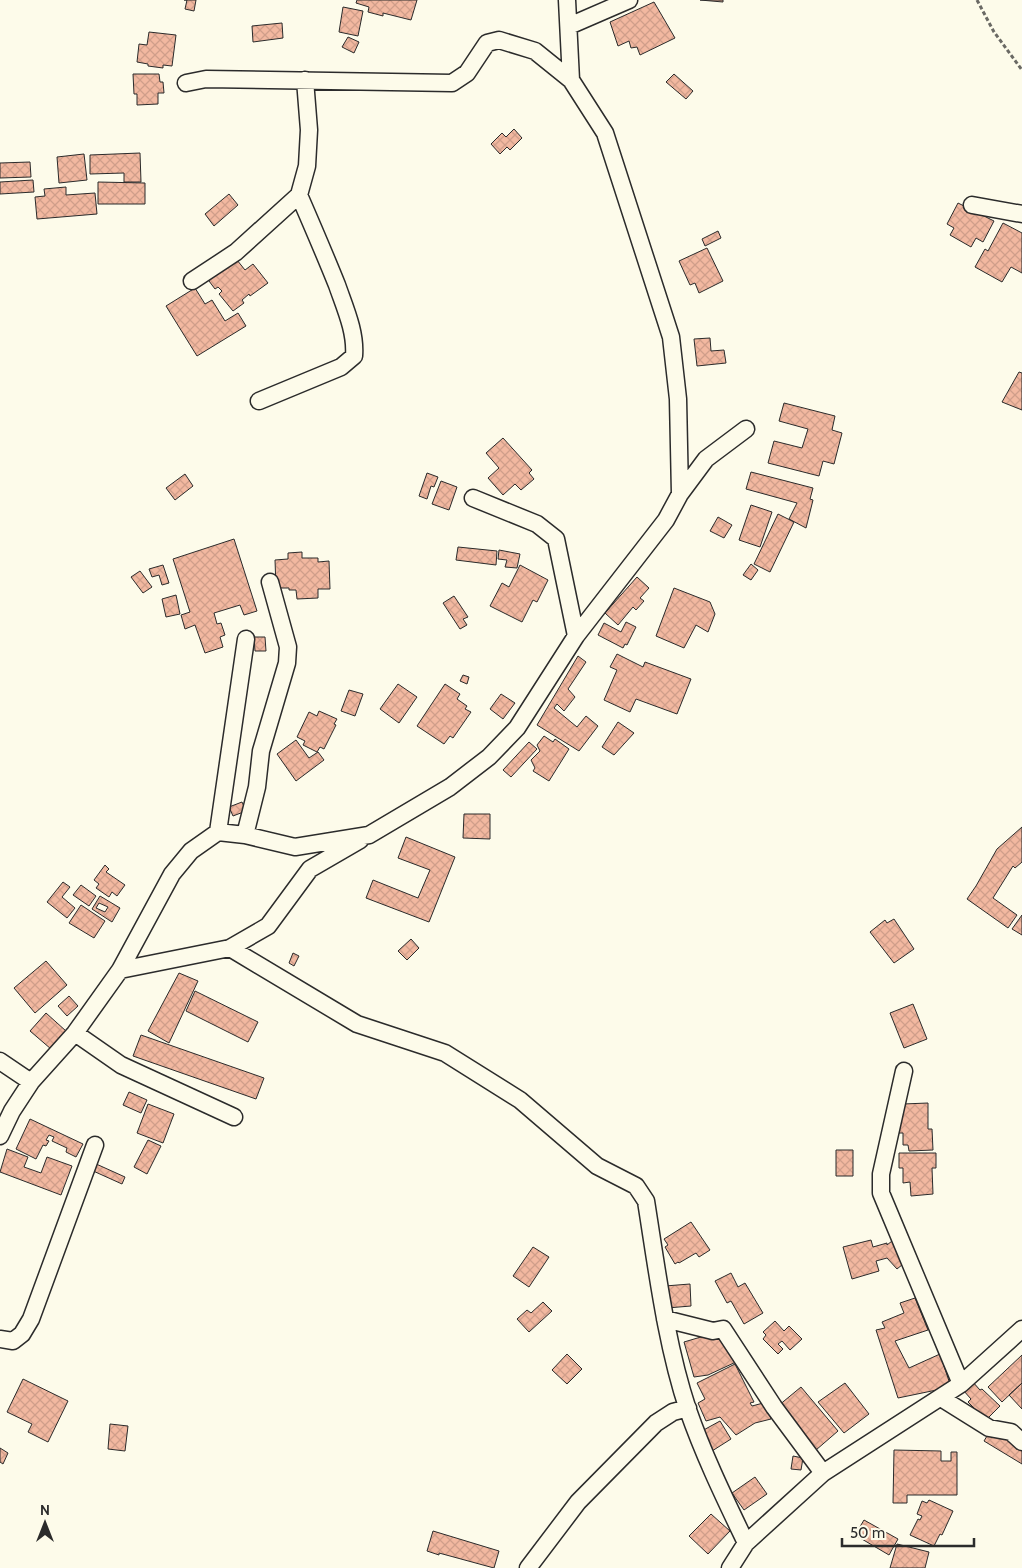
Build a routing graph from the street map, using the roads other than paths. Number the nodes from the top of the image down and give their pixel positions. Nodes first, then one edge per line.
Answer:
1 (567, 0) edge
2 (629, 0) edge
3 (570, 26) junction
4 (305, 80) junction
5 (571, 80) junction
6 (186, 83) dead end
7 (298, 195) junction
8 (972, 205) dead end
9 (1022, 214) edge
10 (192, 281) dead end
11 (259, 401) dead end
12 (746, 429) dead end
13 (680, 494) junction
14 (473, 498) dead end
15 (270, 582) dead end
16 (576, 636) junction
17 (246, 639) dead end
18 (218, 832) junction
19 (245, 835) junction
20 (369, 835) junction
21 (230, 948) junction
22 (120, 970) junction
23 (75, 1034) junction
24 (0, 1061) edge
25 (904, 1071) dead end
26 (31, 1082) junction
27 (234, 1117) dead end
28 (0, 1136) edge
29 (95, 1146) dead end
30 (665, 1319) junction
31 (1022, 1329) edge
32 (0, 1339) edge
33 (961, 1384) junction
34 (941, 1398) junction
35 (688, 1408) junction
36 (1022, 1442) edge
37 (823, 1473) junction
38 (746, 1543) junction
39 (528, 1568) edge
40 (730, 1568) edge

1 - 3 street
2 - 3 street
3 - 5 street
4 - 5 street
4 - 6 street
4 - 7 street
5 - 13 street
7 - 10 street
7 - 11 street
8 - 9 street
12 - 13 street
13 - 16 street
14 - 16 street
15 - 19 street
16 - 20 street
17 - 18 street
18 - 19 street
18 - 22 street
19 - 20 street
20 - 21 street
21 - 22 street
21 - 30 street
22 - 23 street
23 - 26 street
23 - 27 street
24 - 26 street
25 - 33 street
26 - 28 street
29 - 32 street
30 - 35 street
30 - 37 street
31 - 33 street
33 - 34 street
34 - 36 street
34 - 37 street
35 - 38 street
35 - 39 street
37 - 38 street
38 - 40 street

